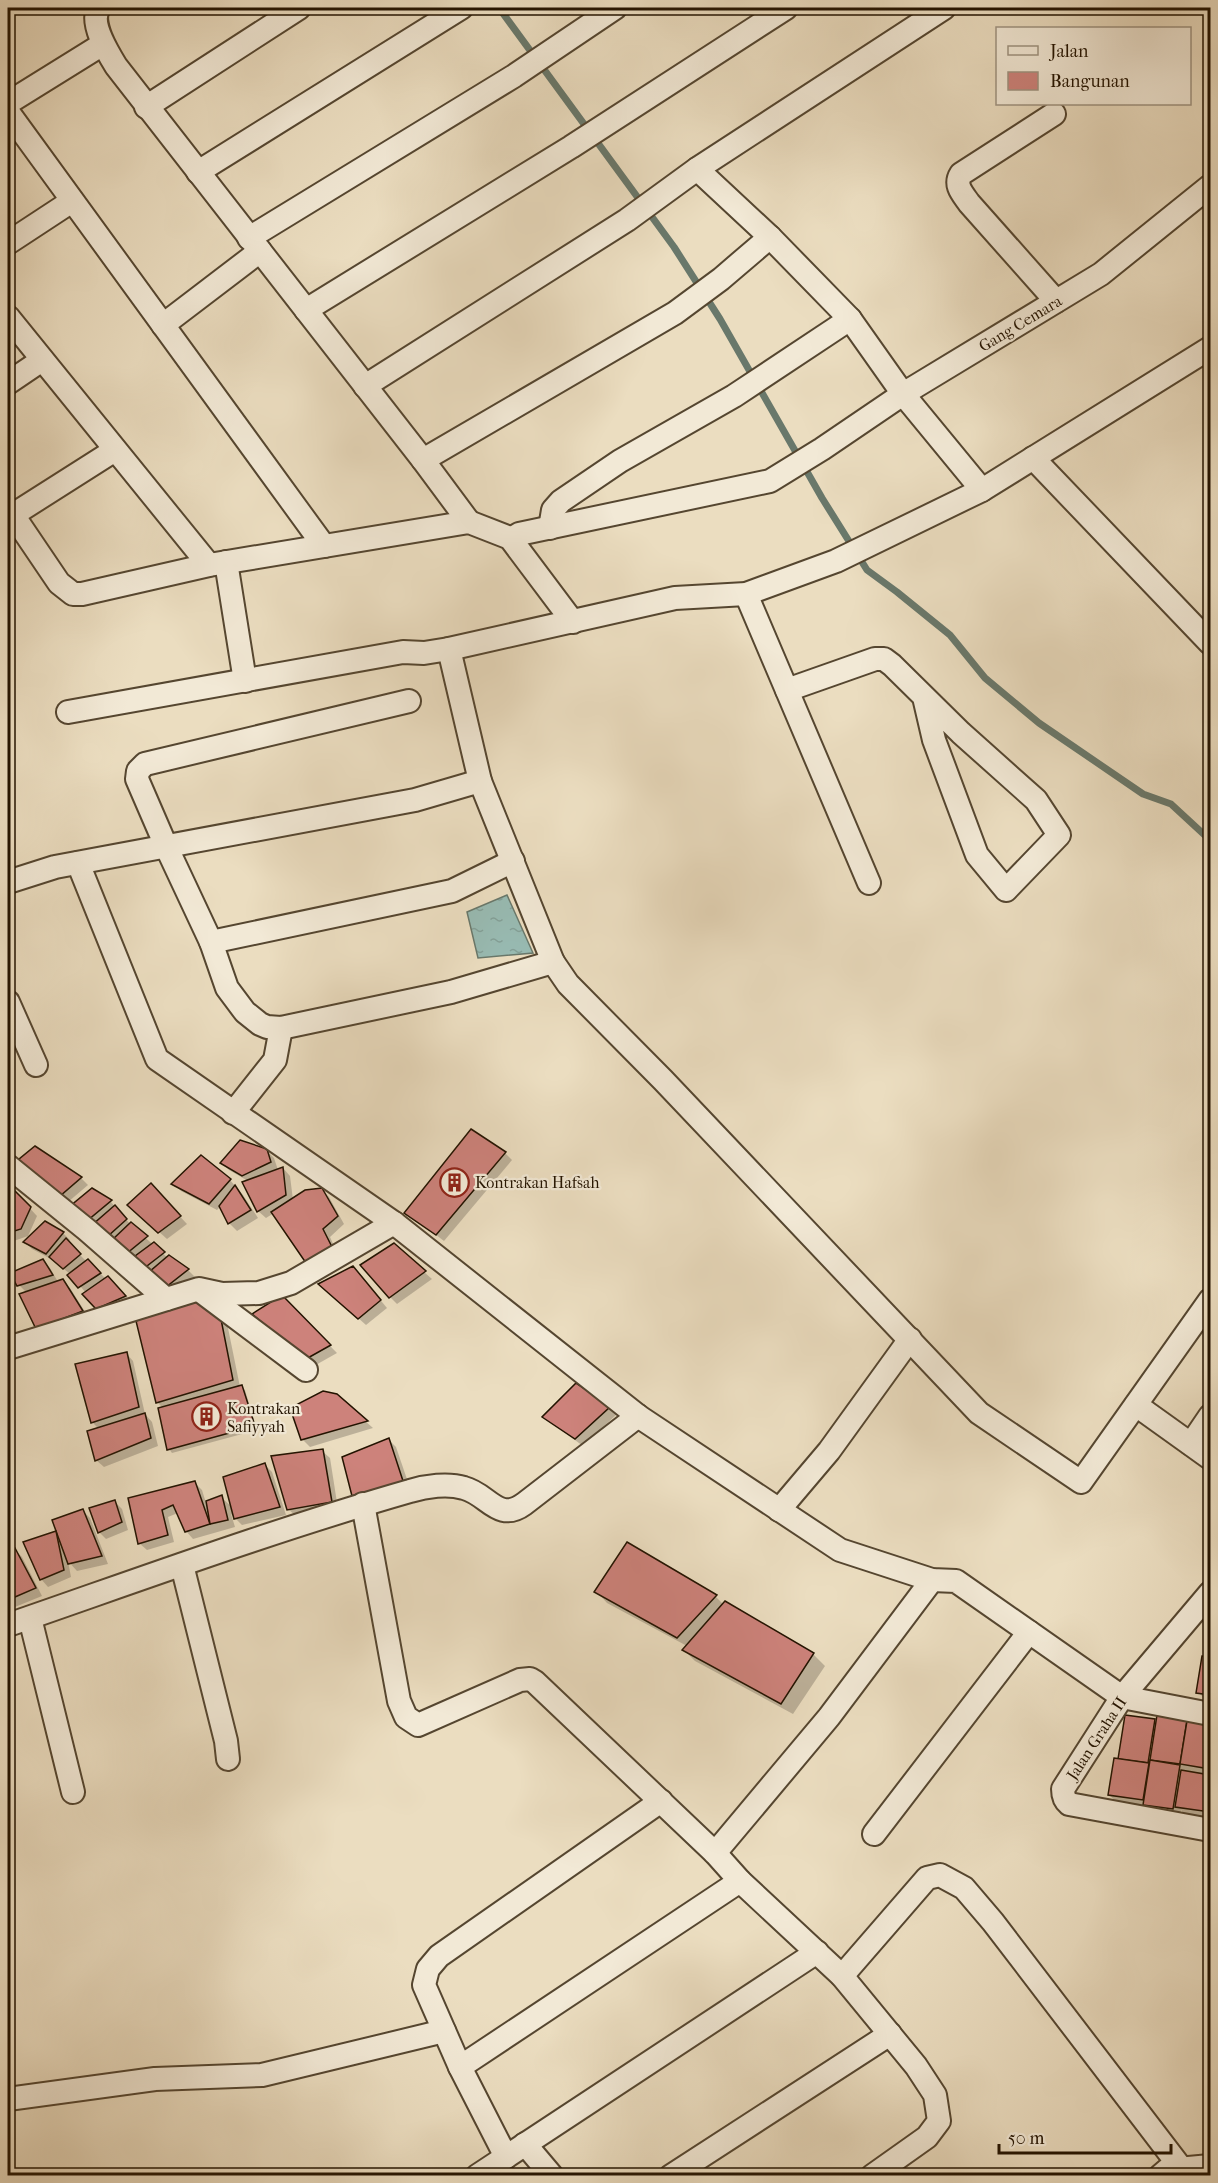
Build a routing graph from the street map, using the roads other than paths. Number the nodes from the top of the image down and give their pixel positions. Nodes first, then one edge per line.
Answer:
1 (99, 8) edge
2 (299, 8) edge
3 (461, 8) edge
4 (615, 8) edge
5 (786, 8) edge
6 (944, 8) edge
7 (103, 44) junction
8 (8, 103) edge
9 (146, 107) junction
10 (8, 112) edge
11 (1054, 114) dead end
12 (697, 169) junction
13 (198, 172) junction
14 (1207, 195) edge
15 (72, 201) junction
16 (770, 237) junction
17 (8, 243) edge
18 (255, 244) junction
19 (1056, 301) junction
20 (306, 310) junction
21 (8, 317) edge
22 (850, 319) junction
23 (163, 326) junction
24 (1210, 348) edge
25 (42, 360) junction
26 (8, 383) edge
27 (365, 386) junction
28 (903, 394) junction
29 (116, 450) junction
30 (1033, 458) junction
31 (423, 460) junction
32 (982, 490) junction
33 (10, 516) edge
34 (470, 522) junction
35 (550, 528) junction
36 (511, 539) junction
37 (324, 546) junction
38 (218, 563) junction
39 (746, 594) junction
40 (573, 622) junction
41 (1210, 643) edge
42 (448, 649) junction
43 (245, 681) junction
44 (787, 690) junction
45 (924, 698) junction
46 (409, 701) dead end
47 (68, 712) dead end
48 (480, 781) junction
49 (166, 846) junction
50 (513, 861) junction
51 (78, 863) junction
52 (8, 882) edge
53 (869, 883) dead end
54 (211, 942) junction
55 (553, 962) junction
56 (8, 1002) edge
57 (281, 1028) junction
58 (36, 1065) dead end
59 (233, 1113) junction
60 (8, 1166) edge
61 (394, 1223) junction
62 (199, 1289) junction
63 (166, 1299) junction
64 (1210, 1300) edge
65 (910, 1340) junction
66 (8, 1348) edge
67 (306, 1370) dead end
68 (1136, 1405) junction
69 (638, 1416) junction
70 (1210, 1416) edge
71 (1191, 1444) junction
72 (1210, 1458) edge
73 (363, 1504) junction
74 (779, 1510) junction
75 (182, 1565) junction
76 (932, 1580) junction
77 (1207, 1603) edge
78 (30, 1618) junction
79 (8, 1625) edge
80 (1029, 1632) junction
81 (1122, 1697) junction
82 (1210, 1714) edge
83 (228, 1759) dead end
84 (73, 1792) dead end
85 (661, 1801) junction
86 (1210, 1830) edge
87 (874, 1834) dead end
88 (716, 1852) junction
89 (740, 1881) junction
90 (817, 1952) junction
91 (842, 1976) junction
92 (444, 2031) junction
93 (890, 2034) junction
94 (460, 2067) junction
95 (8, 2099) edge
96 (525, 2144) junction
97 (506, 2157) junction
98 (1210, 2166) edge
99 (1171, 2172) edge
100 (477, 2175) edge
101 (552, 2175) edge
102 (671, 2175) edge
103 (872, 2175) edge

1 - 7 street
2 - 9 street
3 - 13 street
4 - 18 street
5 - 20 street
6 - 12 street
7 - 8 street
7 - 9 street
9 - 13 street
10 - 15 street
11 - 19 street
12 - 16 street
12 - 27 street
13 - 18 street
14 - 19 street, Gang Cemara
15 - 17 street
15 - 23 street
16 - 22 street
16 - 31 street
18 - 20 street
18 - 23 street
19 - 28 street, Gang Cemara
20 - 27 street
21 - 25 street
22 - 28 street
22 - 35 street
23 - 37 street
24 - 30 street
25 - 26 street
25 - 29 street
27 - 31 street
28 - 32 street
28 - 35 street, Gang Cemara
29 - 33 street
29 - 38 street
30 - 32 street
30 - 41 street
31 - 34 street
32 - 39 street
33 - 38 street
34 - 36 street
34 - 37 street
35 - 36 street, Gang Cemara
36 - 40 street
37 - 38 street
38 - 43 street
39 - 40 street
39 - 44 street
40 - 42 street
42 - 43 street
42 - 48 street
43 - 47 street
44 - 45 street
44 - 53 street
45 - 45 street
46 - 49 street
48 - 49 street
48 - 50 street
49 - 51 street
49 - 54 street
50 - 54 street
50 - 55 street
51 - 52 street
51 - 59 street
54 - 57 street
55 - 57 street
55 - 65 street
56 - 58 street
57 - 59 street
59 - 61 street
60 - 63 street
61 - 62 street
61 - 69 street
62 - 63 street
62 - 67 street
63 - 66 street
64 - 68 street
65 - 68 street
65 - 74 street
68 - 71 street
69 - 73 street
69 - 74 street
70 - 71 street
71 - 72 street
73 - 75 street
73 - 85 street
74 - 76 street
75 - 78 street
75 - 83 street
76 - 80 street
76 - 88 street
77 - 81 street, Jalan Graha II
78 - 79 street
78 - 84 street
80 - 81 street
80 - 87 street
81 - 82 street
81 - 86 street, Jalan Graha II
85 - 88 street
85 - 92 street
88 - 89 street
89 - 90 street
89 - 94 street
90 - 91 street
90 - 96 street
91 - 93 street
91 - 99 street
92 - 94 street
92 - 95 street
93 - 102 street
93 - 103 street
94 - 97 street
96 - 97 street
96 - 101 street
97 - 100 street
98 - 99 street

